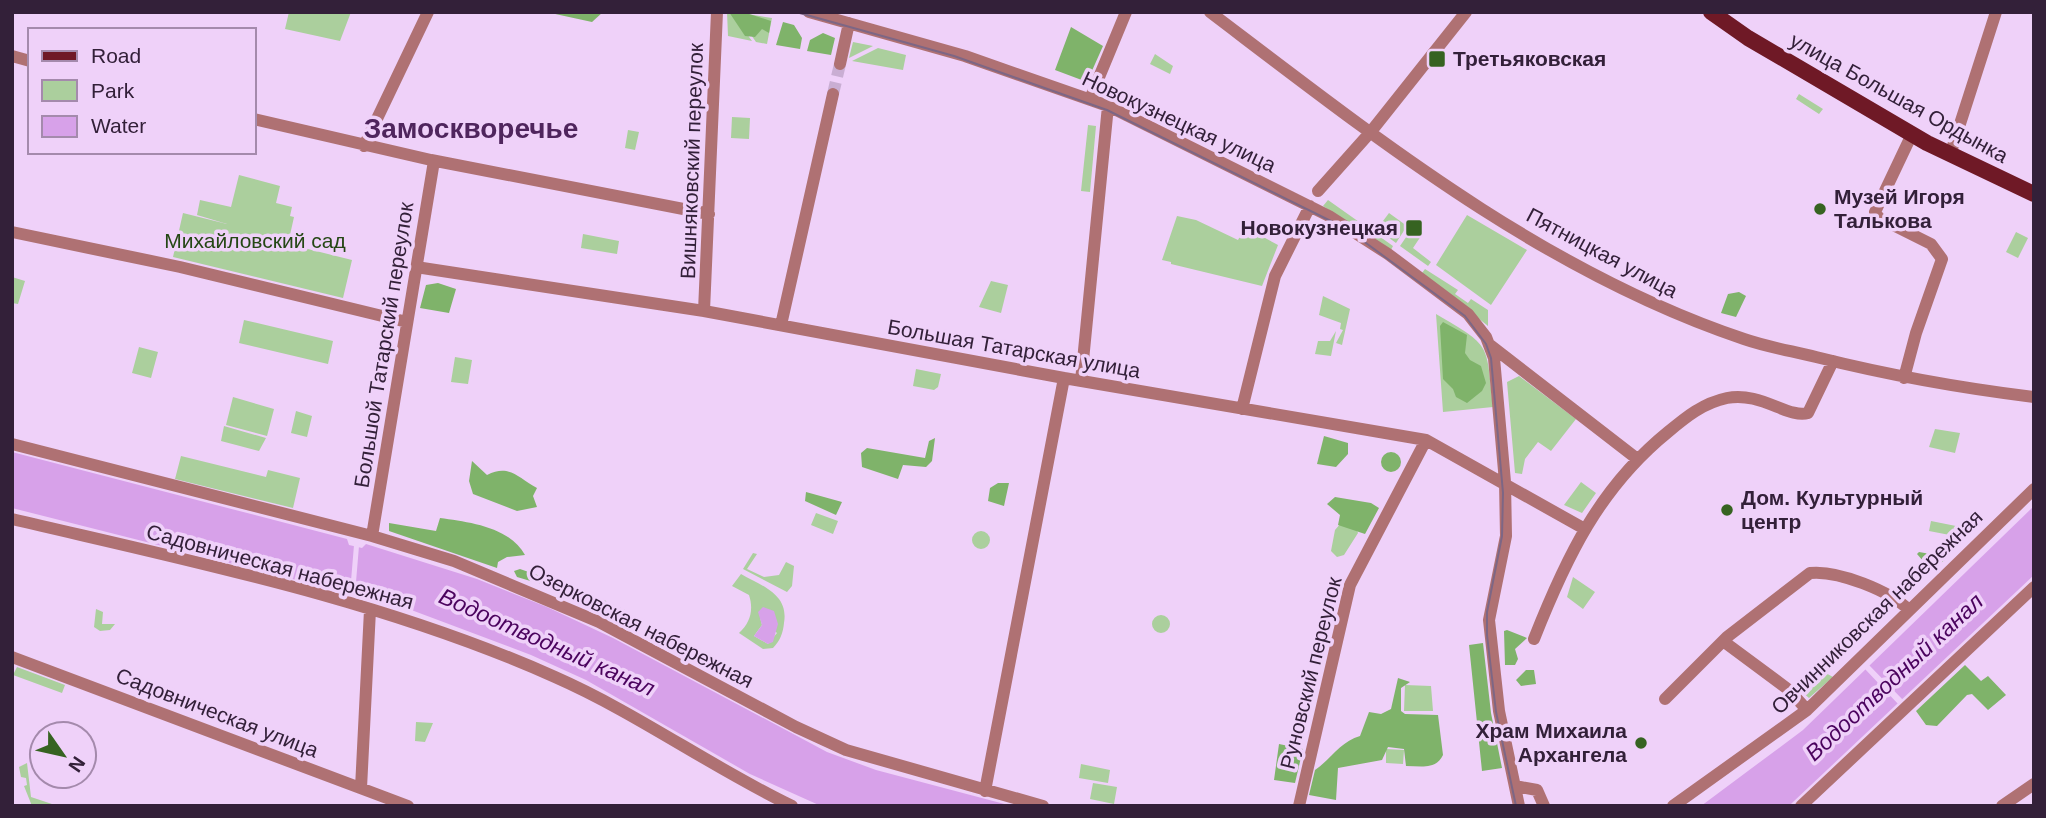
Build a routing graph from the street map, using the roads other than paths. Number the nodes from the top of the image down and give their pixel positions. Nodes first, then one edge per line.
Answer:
1 (428, 12) edge
2 (717, 12) edge
3 (808, 12) edge
4 (1126, 12) edge
5 (1210, 12) edge
6 (1466, 12) edge
7 (1996, 12) edge
8 (1720, 15) edge
9 (849, 23) junction
10 (840, 64) tunnel mouth
11 (832, 93) tunnel mouth
12 (1090, 99) junction
13 (1108, 106) junction
14 (256, 119) edge
15 (1912, 134) junction
16 (364, 146) junction
17 (1950, 155) junction
18 (434, 161) junction
19 (1318, 191) dead end
20 (2034, 194) edge
21 (1310, 206) junction
22 (709, 214) junction
23 (12, 232) edge
24 (416, 267) junction
25 (704, 311) junction
26 (407, 322) junction
27 (781, 325) junction
28 (1490, 345) junction
29 (1833, 361) junction
30 (1064, 378) junction
31 (1904, 378) junction
32 (1081, 381) junction
33 (2034, 397) edge
34 (1242, 409) junction
35 (1426, 440) junction
36 (12, 444) edge
37 (1636, 458) junction
38 (1506, 482) junction
39 (2034, 489) edge
40 (12, 519) edge
41 (1583, 528) junction
42 (372, 536) junction
43 (2034, 587) edge
44 (370, 610) junction
45 (1909, 610) junction
46 (1534, 639) dead end
47 (1723, 641) junction
48 (12, 657) edge
49 (1665, 699) dead end
50 (1807, 710) junction
51 (2034, 784) edge
52 (1515, 786) junction
53 (361, 788) junction
54 (985, 791) junction
55 (408, 806) edge
56 (792, 806) edge
57 (1043, 806) edge
58 (1299, 806) edge
59 (1519, 806) edge
60 (1544, 806) edge
61 (1673, 806) edge
62 (1801, 806) edge
63 (2001, 806) edge

1 - 16 street
2 - 22 street, Вишняковский переулок
3 - 9 street, Новокузнецкая улица
4 - 12 street
5 - 29 street, Пятницкая улица
6 - 19 street
7 - 17 street
8 - 15 main road, улица Большая Ордынка
9 - 10 street
9 - 12 street, Новокузнецкая улица
11 - 27 street
12 - 13 street, Новокузнецкая улица
13 - 21 street, Новокузнецкая улица
13 - 32 street
14 - 16 street
15 - 17 main road, улица Большая Ордынка
15 - 31 street
16 - 18 street
17 - 20 main road, улица Большая Ордынка
18 - 22 street
18 - 24 street, Большой Татарский переулок
21 - 28 street, Новокузнецкая улица
21 - 34 street
22 - 25 street, Вишняковский переулок
23 - 26 street
24 - 25 street, Большая Татарская улица
24 - 26 street, Большой Татарский переулок
25 - 27 street, Большая Татарская улица
26 - 42 street, Большой Татарский переулок
27 - 30 street, Большая Татарская улица
28 - 37 street
28 - 38 street
29 - 31 street, Пятницкая улица
29 - 37 street
30 - 32 street, Большая Татарская улица
30 - 54 street
31 - 33 street, Пятницкая улица
32 - 34 street, Большая Татарская улица
34 - 35 street, Большая Татарская улица
35 - 38 street, Большая Татарская улица
35 - 58 street, Руновский переулок
36 - 42 street, Озерковская набережная
37 - 41 street
38 - 41 street, Большая Татарская улица
38 - 52 street
39 - 45 street, Овчинниковская набережная
40 - 44 street, Садовническая набережная
41 - 46 street
42 - 54 street, Озерковская набережная
43 - 62 street
44 - 53 street
44 - 56 street, Садовническая набережная
45 - 47 street
45 - 50 street, Овчинниковская набережная
47 - 49 street
47 - 50 street
48 - 53 street, Садовническая улица
50 - 61 street, Овчинниковская набережная
51 - 63 street
52 - 59 street
52 - 60 street
53 - 55 street, Садовническая улица
54 - 57 street, Озерковская набережная

